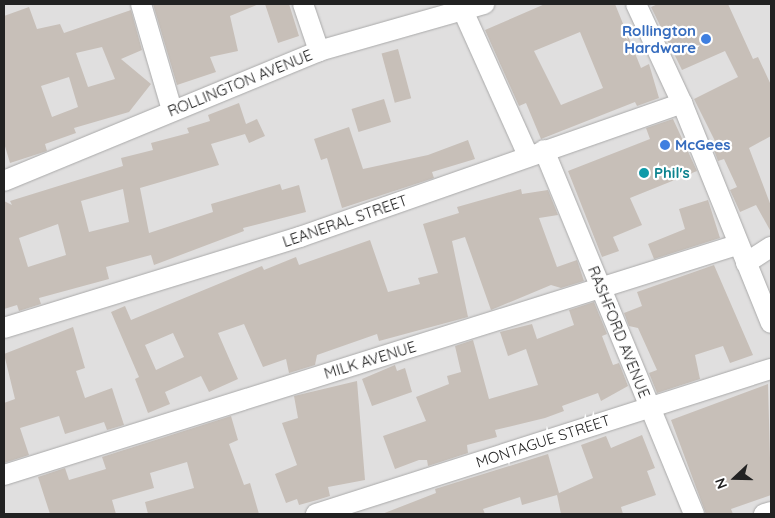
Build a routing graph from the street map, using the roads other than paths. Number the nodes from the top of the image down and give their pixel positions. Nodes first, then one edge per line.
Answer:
1 (141, 4) edge
2 (303, 4) edge
3 (484, 4) edge
4 (636, 4) edge
5 (462, 7) edge
6 (319, 52) junction
7 (682, 103) junction
8 (172, 110) junction
9 (536, 152) junction
10 (4, 181) edge
11 (737, 245) junction
12 (771, 246) edge
13 (746, 263) junction
14 (600, 288) junction
15 (771, 323) edge
16 (4, 328) edge
17 (771, 369) edge
18 (650, 407) junction
19 (4, 476) edge
20 (771, 512) edge
21 (316, 514) edge
22 (694, 514) edge
23 (764, 514) edge

1 - 8 street
2 - 6 street
3 - 5 street, ROLLINGTON AVENUE
4 - 7 street
5 - 6 street, ROLLINGTON AVENUE
5 - 9 street, RASHFORD AVENUE
6 - 8 street, ROLLINGTON AVENUE
7 - 9 street, LEANERAL STREET
7 - 11 street
8 - 10 street, ROLLINGTON AVENUE
9 - 14 street, RASHFORD AVENUE
9 - 16 street, LEANERAL STREET
11 - 13 street
11 - 14 street, MILK AVENUE
12 - 13 street
13 - 15 street
14 - 18 street, RASHFORD AVENUE
14 - 19 street, MILK AVENUE
17 - 18 street, MONTAGUE STREET
18 - 21 street, MONTAGUE STREET
18 - 22 street, RASHFORD AVENUE
20 - 23 street

